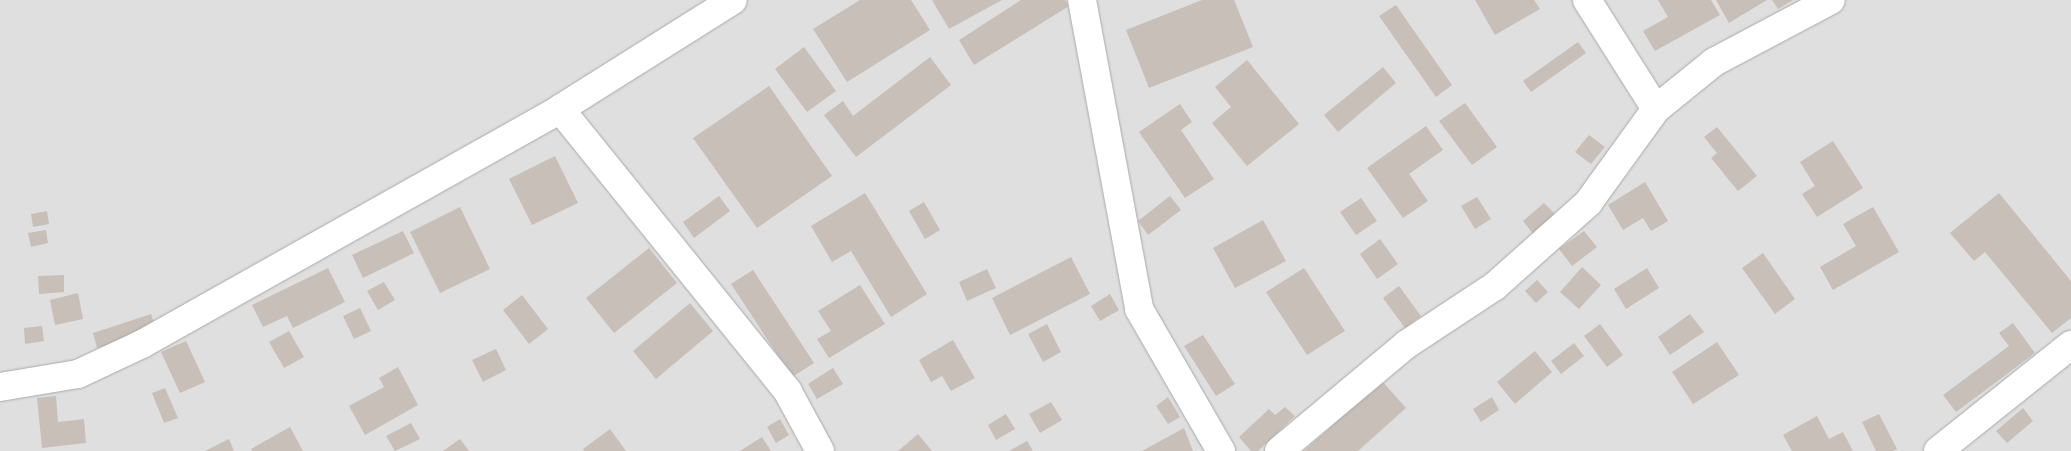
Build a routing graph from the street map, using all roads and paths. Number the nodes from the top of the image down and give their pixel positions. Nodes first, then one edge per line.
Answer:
1 (733, 0) edge
2 (1082, 0) edge
3 (1587, 0) edge
4 (1831, 0) edge
5 (560, 109) junction
6 (1656, 109) junction
7 (2071, 345) edge
8 (0, 387) edge
9 (820, 451) edge
10 (1221, 451) edge
11 (1279, 451) edge
12 (1938, 451) edge

1 - 5 street
2 - 10 street
3 - 6 street
4 - 6 street
5 - 8 street
5 - 9 street
6 - 11 street
7 - 12 street

